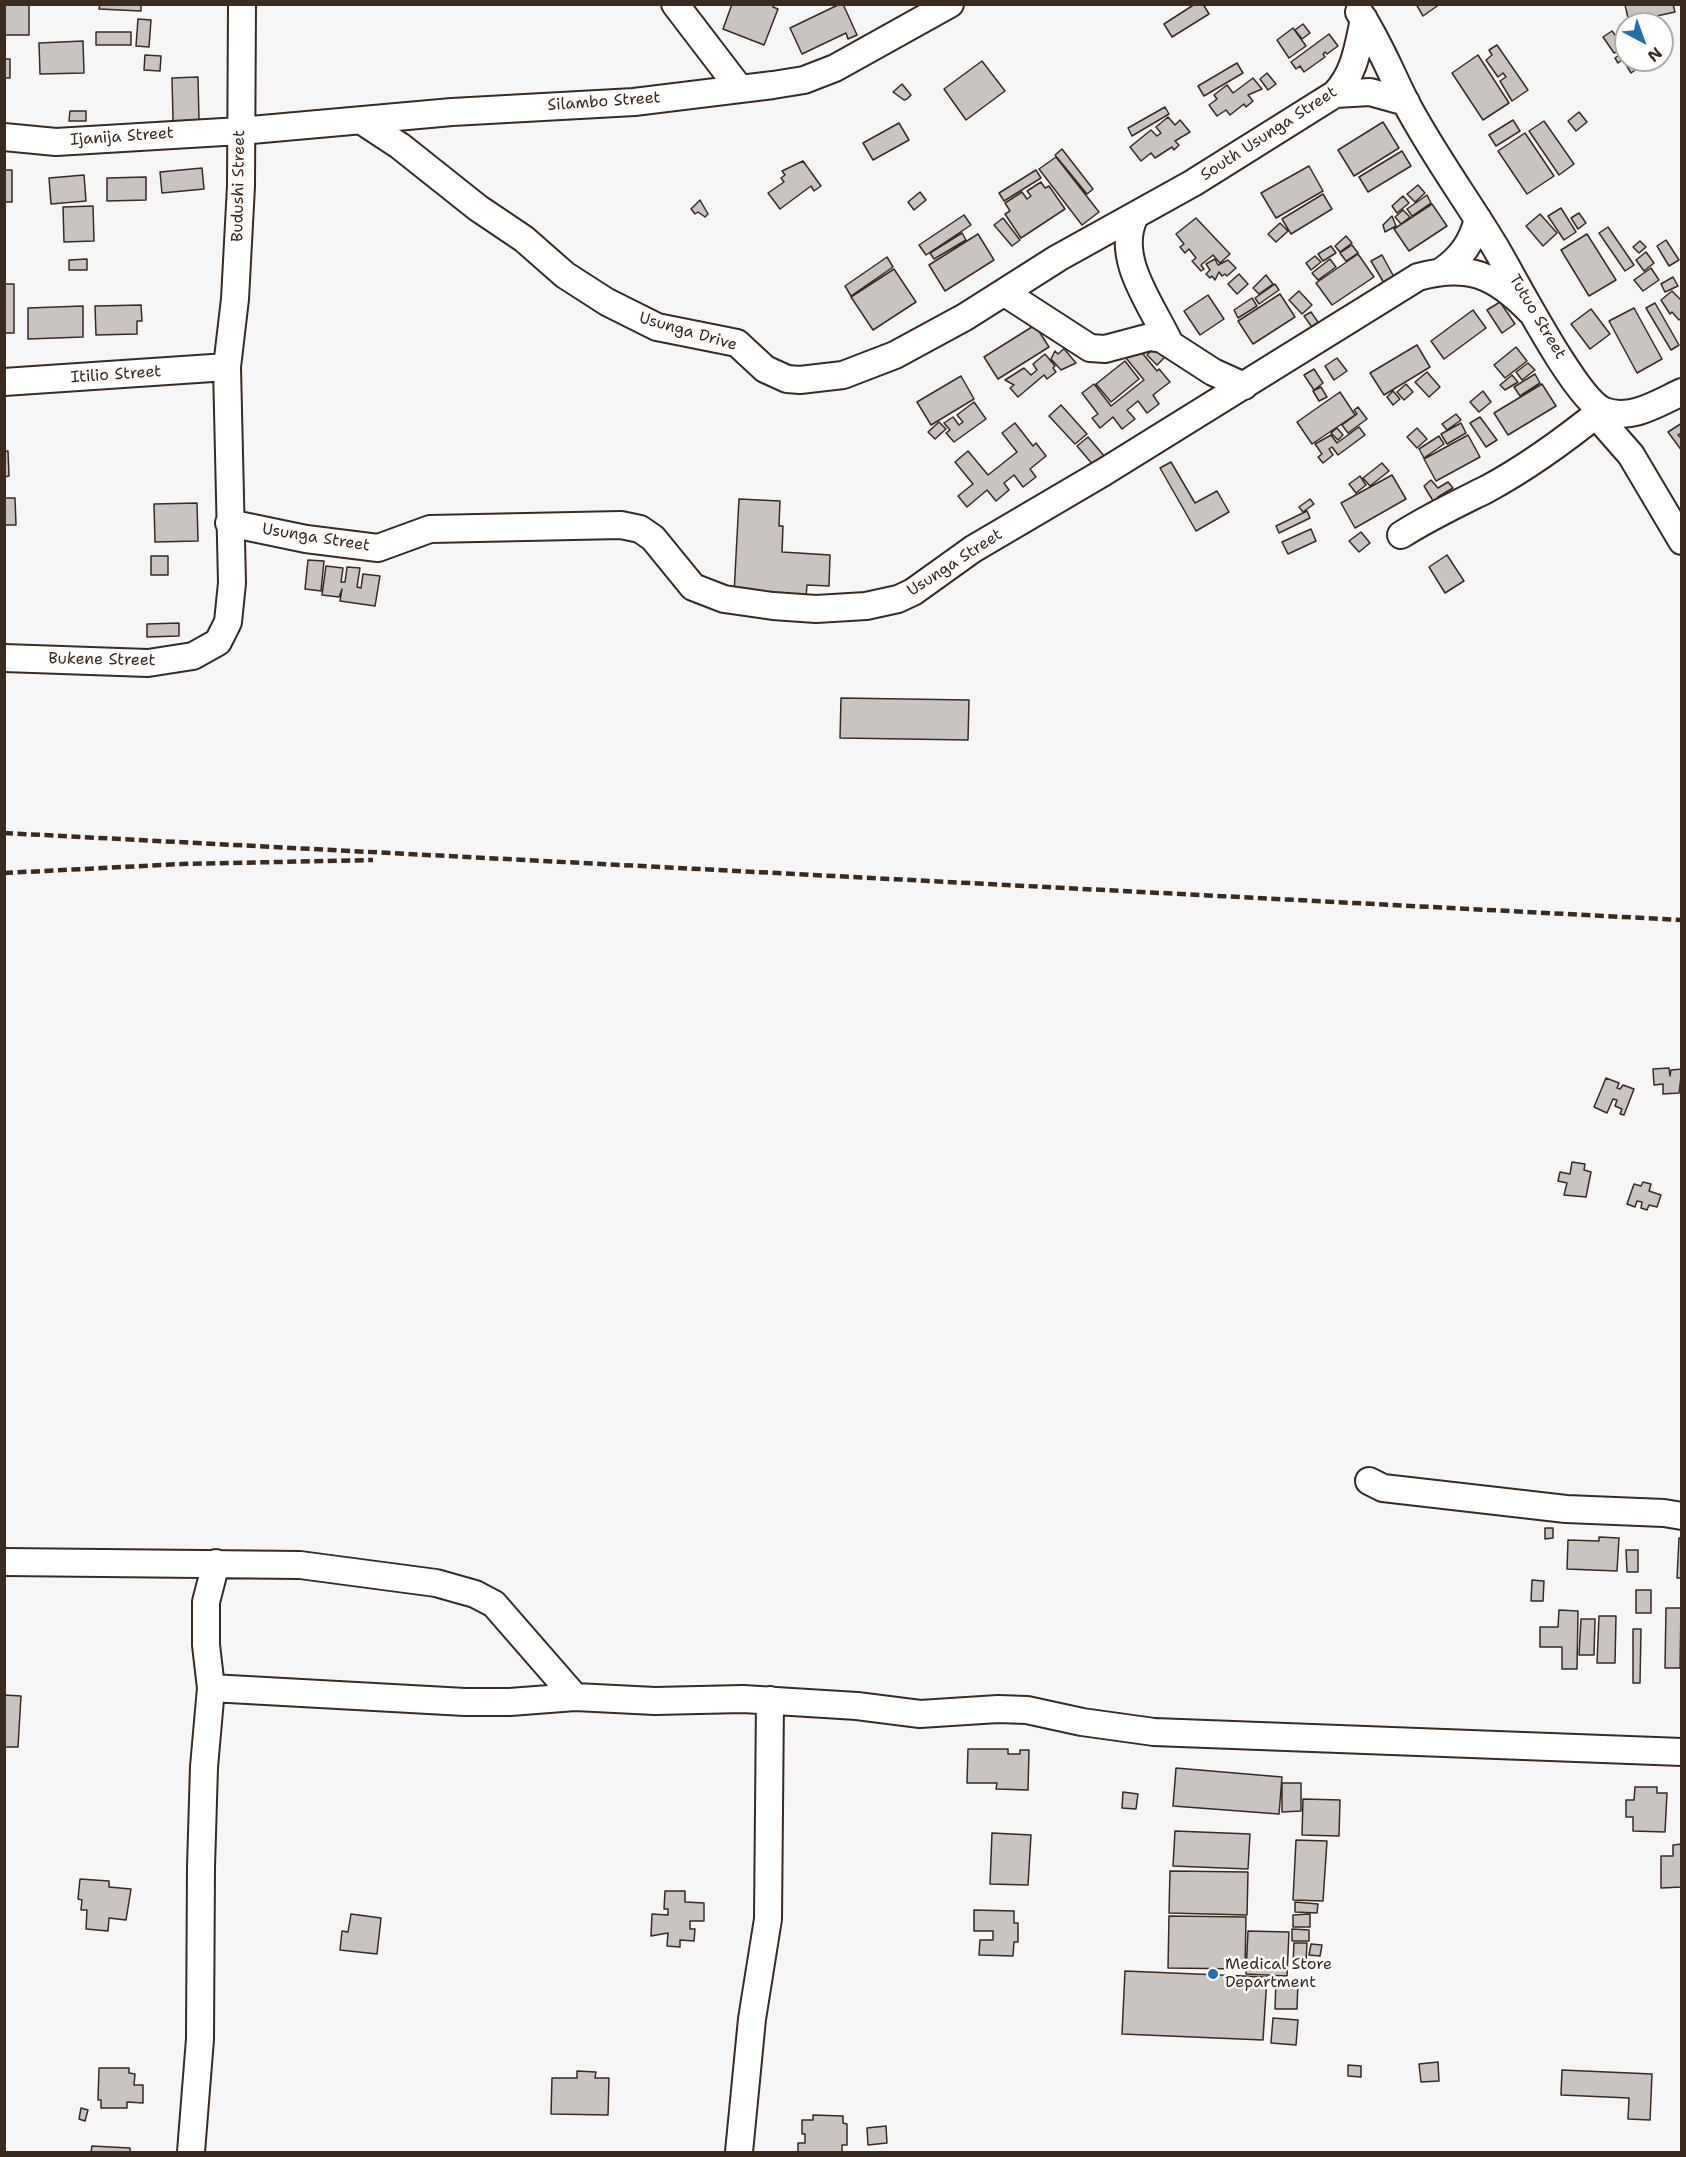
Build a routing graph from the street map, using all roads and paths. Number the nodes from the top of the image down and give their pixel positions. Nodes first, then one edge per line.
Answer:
1 (242, 4) edge
2 (675, 4) edge
3 (950, 4) edge
4 (1359, 12) edge
5 (740, 89) junction
6 (1335, 94) junction
7 (1406, 102) junction
8 (362, 121) junction
9 (240, 131) junction
10 (4, 137) edge
11 (1134, 218) junction
12 (1478, 219) junction
13 (1442, 271) junction
14 (1005, 293) junction
15 (1530, 311) junction
16 (1169, 342) junction
17 (227, 367) junction
18 (4, 382) edge
19 (1244, 386) junction
20 (1682, 392) edge
21 (1599, 413) junction
22 (229, 523) junction
23 (1401, 536) dead end
24 (1682, 541) edge
25 (4, 658) edge
26 (1369, 1481) dead end
27 (1682, 1516) edge
28 (4, 1562) edge
29 (179, 1563) junction
30 (216, 1563) junction
31 (206, 1602) junction
32 (211, 1688) junction
33 (575, 1697) junction
34 (770, 1701) junction
35 (1682, 1752) edge
36 (191, 2152) edge
37 (739, 2152) edge

1 - 9 street, Budushi Street
2 - 5 street
3 - 5 street, Silambo Street
4 - 6 street, South Usunga Street
4 - 7 street, Tutuo Street
5 - 8 street, Silambo Street
6 - 7 street
6 - 11 street, South Usunga Street
7 - 12 street, Tutuo Street
8 - 9 street, Silambo Street
8 - 14 street, Usunga Drive
9 - 10 street, Ijanija Street
9 - 17 street, Budushi Street
11 - 14 street, Usunga Drive
11 - 16 street
12 - 13 street
12 - 15 street, Tutuo Street
13 - 15 street
13 - 19 street, Usunga Street
14 - 16 street
15 - 21 street, Tutuo Street
16 - 19 street
17 - 18 street, Itilio Street
17 - 22 street, Budushi Street
19 - 22 street, Usunga Street
20 - 21 street
21 - 23 street
21 - 24 street, Tutuo Street
22 - 25 street, Bukene Street
26 - 27 street
28 - 29 street
29 - 30 street
29 - 31 street
30 - 31 street
30 - 33 street
31 - 32 street
32 - 33 street
32 - 36 street
33 - 34 street
34 - 35 street
34 - 37 street

